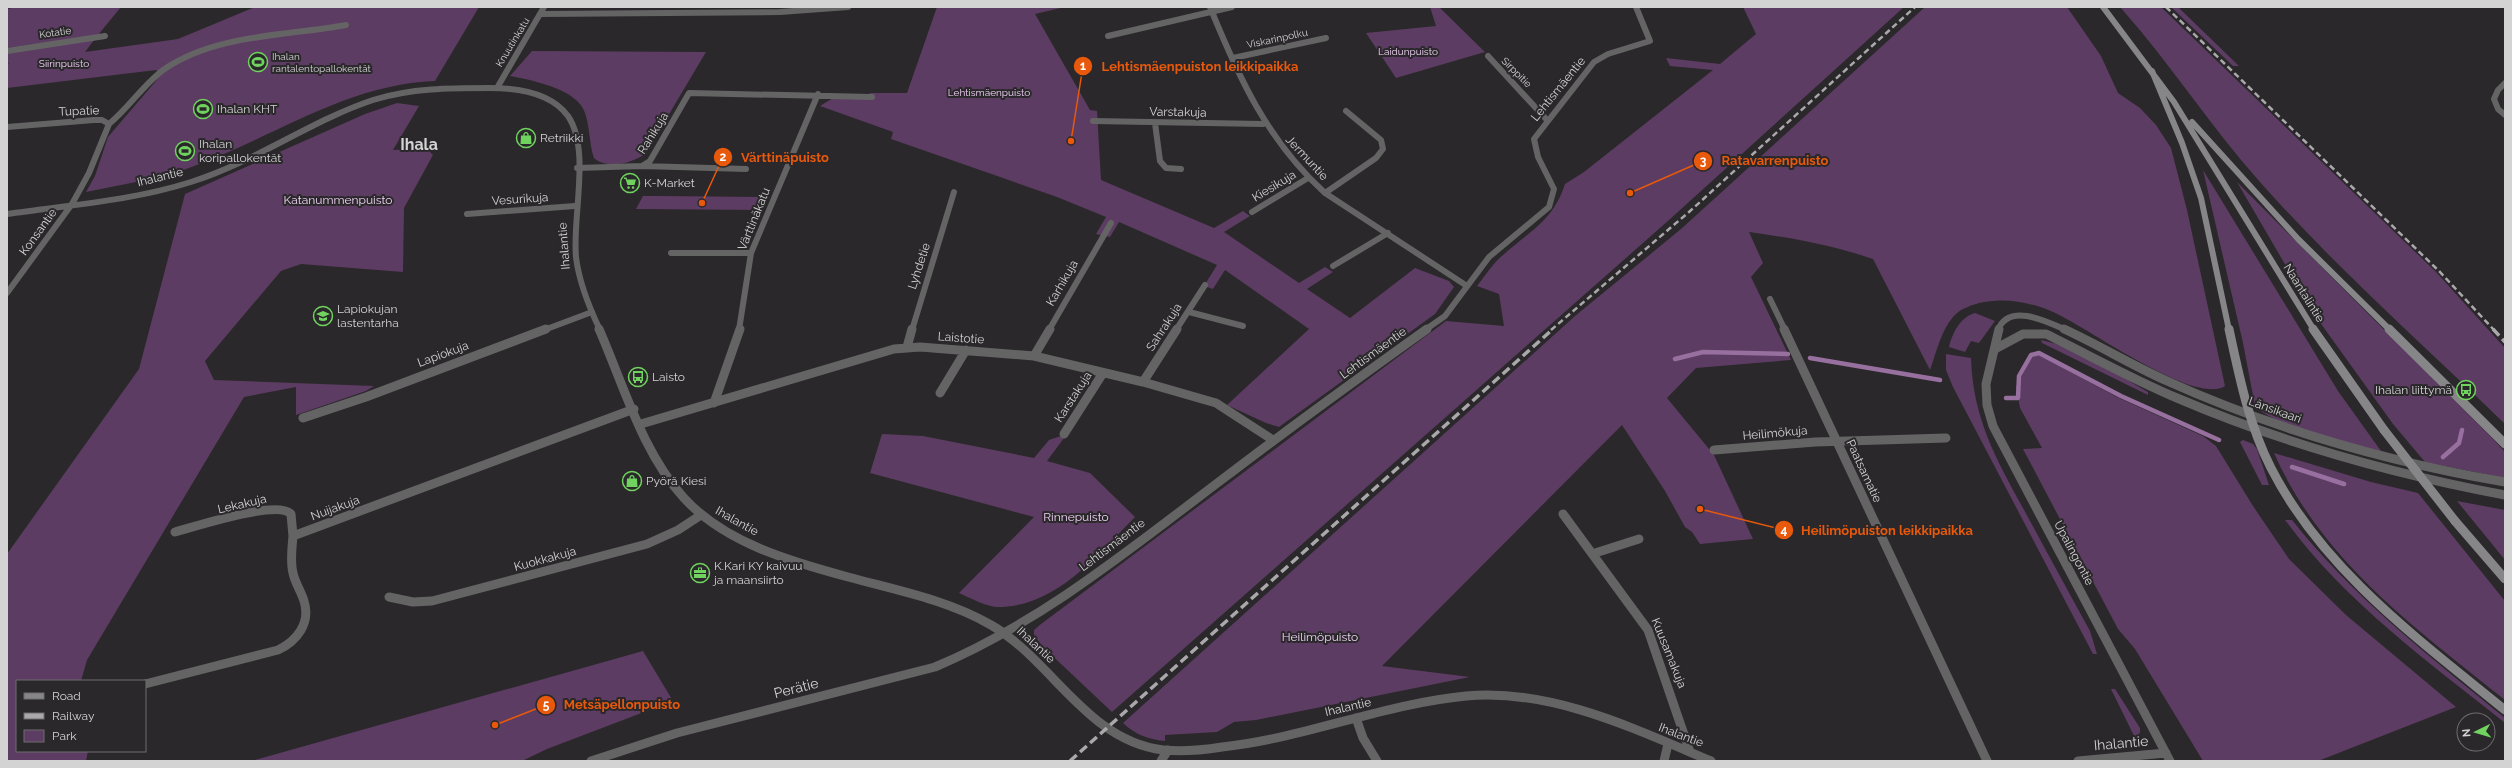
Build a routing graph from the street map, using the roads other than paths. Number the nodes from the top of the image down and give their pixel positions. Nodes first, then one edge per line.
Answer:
1 (544, 7) edge
2 (848, 7) edge
3 (1232, 7) edge
4 (1636, 7) edge
5 (2103, 7) edge
6 (1211, 10) edge
7 (540, 14) junction
8 (346, 26) dead end
9 (105, 36) dead end
10 (1108, 36) dead end
11 (1326, 38) dead end
12 (7, 50) edge
13 (1488, 56) dead end
14 (1233, 58) junction
15 (2152, 71) junction
16 (2505, 83) edge
17 (497, 88) junction
18 (818, 94) junction
19 (872, 97) dead end
20 (2174, 102) junction
21 (1346, 111) dead end
22 (2505, 115) edge
23 (1547, 120) junction
24 (1094, 121) dead end
25 (1155, 123) junction
26 (109, 124) junction
27 (1263, 124) junction
28 (7, 127) edge
29 (642, 166) junction
30 (577, 168) junction
31 (746, 169) dead end
32 (1181, 169) dead end
33 (1308, 178) junction
34 (954, 192) dead end
35 (1325, 193) junction
36 (72, 204) junction
37 (575, 206) junction
38 (1252, 212) dead end
39 (7, 214) edge
40 (467, 214) dead end
41 (1111, 223) dead end
42 (1388, 233) junction
43 (671, 253) dead end
44 (751, 253) junction
45 (1333, 266) dead end
46 (1205, 286) dead end
47 (1467, 286) junction
48 (7, 293) edge
49 (1770, 299) dead end
50 (592, 312) junction
51 (1189, 312) junction
52 (2051, 323) joint
53 (1243, 326) dead end
54 (907, 347) junction
55 (1995, 349) junction
56 (966, 350) junction
57 (1034, 356) junction
58 (1103, 374) junction
59 (1143, 382) junction
60 (940, 393) dead end
61 (714, 403) junction
62 (634, 409) junction
63 (2251, 414) junction
64 (303, 418) dead end
65 (641, 424) junction
66 (2257, 430) junction
67 (1064, 434) dead end
68 (1946, 438) dead end
69 (1273, 440) junction
70 (1837, 441) junction
71 (2505, 444) edge
72 (1714, 450) dead end
73 (2505, 482) edge
74 (2505, 495) edge
75 (1563, 514) dead end
76 (701, 515) junction
77 (175, 532) dead end
78 (293, 536) junction
79 (1640, 539) dead end
80 (1592, 554) junction
81 (2505, 579) edge
82 (389, 597) dead end
83 (1004, 633) junction
84 (146, 684) edge
85 (2505, 710) edge
86 (1356, 718) junction
87 (1668, 744) junction
88 (1168, 750) junction
89 (1690, 752) junction
90 (2168, 757) edge
91 (591, 761) edge
92 (1161, 761) edge
93 (1377, 761) edge
94 (1664, 761) edge
95 (1711, 761) edge
96 (1987, 761) edge
97 (2078, 761) edge

1 - 7 street, Knuutinkatu
2 - 7 street
3 - 6 street
4 - 23 street, Lehtismäentie
5 - 15 main road, Naantalintie
6 - 10 street
6 - 14 street, Jermuntie
7 - 17 street, Knuutinkatu
8 - 26 street
9 - 12 street, Kotatie
11 - 14 street, Viskarinpolku
13 - 23 street, Sirppitie
14 - 27 street, Jermuntie
15 - 20 main road, Naantalintie
15 - 63 main road
16 - 22 street
17 - 30 street, Ihalantie
17 - 36 street, Ihalantie
18 - 19 street
18 - 29 street, Rahikuja
18 - 44 street, Värttinäkatu
20 - 71 main road
20 - 81 main road, Naantalintie, bridge
21 - 35 street
23 - 47 street, Lehtismäentie
24 - 25 street, Varstakuja
25 - 27 street, Varstakuja
25 - 32 street
26 - 28 street, Tupatie
26 - 36 street, Tupatie
27 - 33 street, Jermuntie
29 - 30 street, Rahikuja
29 - 31 street
30 - 37 street, Ihalantie
33 - 35 street, Jermuntie
33 - 38 street, Kiesikuja
34 - 54 street, Lyhdetie
35 - 42 street, Jermuntie
36 - 39 street, Ihalantie
36 - 48 street, Konsantie
37 - 40 street, Vesurikuja
37 - 50 street, Ihalantie
41 - 57 street, Karhikuja
42 - 45 street
42 - 47 street, Jermuntie
43 - 44 street
44 - 61 street, Värttinäkatu
46 - 51 street, Sahrakuja
47 - 69 street, Lehtismäentie
49 - 70 street, Paatsamatie
50 - 62 street, Ihalantie
50 - 64 street, Lapiokuja
51 - 53 street
51 - 59 street, Sahrakuja
52 - 55 street, Upalingontie
52 - 63 street, Länsikaari
54 - 56 street, Laistotie
54 - 61 street, Laistotie
55 - 66 street, Länsikaari
55 - 90 street, Upalingontie
56 - 57 street, Laistotie
56 - 60 street
57 - 58 street, Laistotie
58 - 59 street, Laistotie
58 - 67 street, Karstakuja
59 - 69 street, Laistotie
61 - 65 street, Laistotie
62 - 65 street, Ihalantie
62 - 78 street, Nuijakuja
63 - 66 main road
63 - 73 street, Länsikaari
65 - 76 street, Ihalantie
66 - 74 street, Länsikaari
66 - 85 main road
68 - 70 street, Heilimökuja
69 - 83 street, Lehtismäentie
70 - 72 street, Heilimökuja
70 - 96 street, Paatsamatie
75 - 80 street, Kuusamakuja
76 - 82 street, Kuokkakuja
76 - 83 street, Ihalantie
77 - 78 street, Lekakuja
78 - 84 street
79 - 80 street
80 - 89 street, Kuusamakuja
83 - 88 street, Ihalantie
83 - 91 street, Perätie
86 - 87 street, Ihalantie
86 - 88 street, Ihalantie
86 - 93 street
87 - 89 street, Ihalantie
87 - 94 street
88 - 92 street
89 - 95 street, Ihalantie
90 - 97 street, Ihalantie

